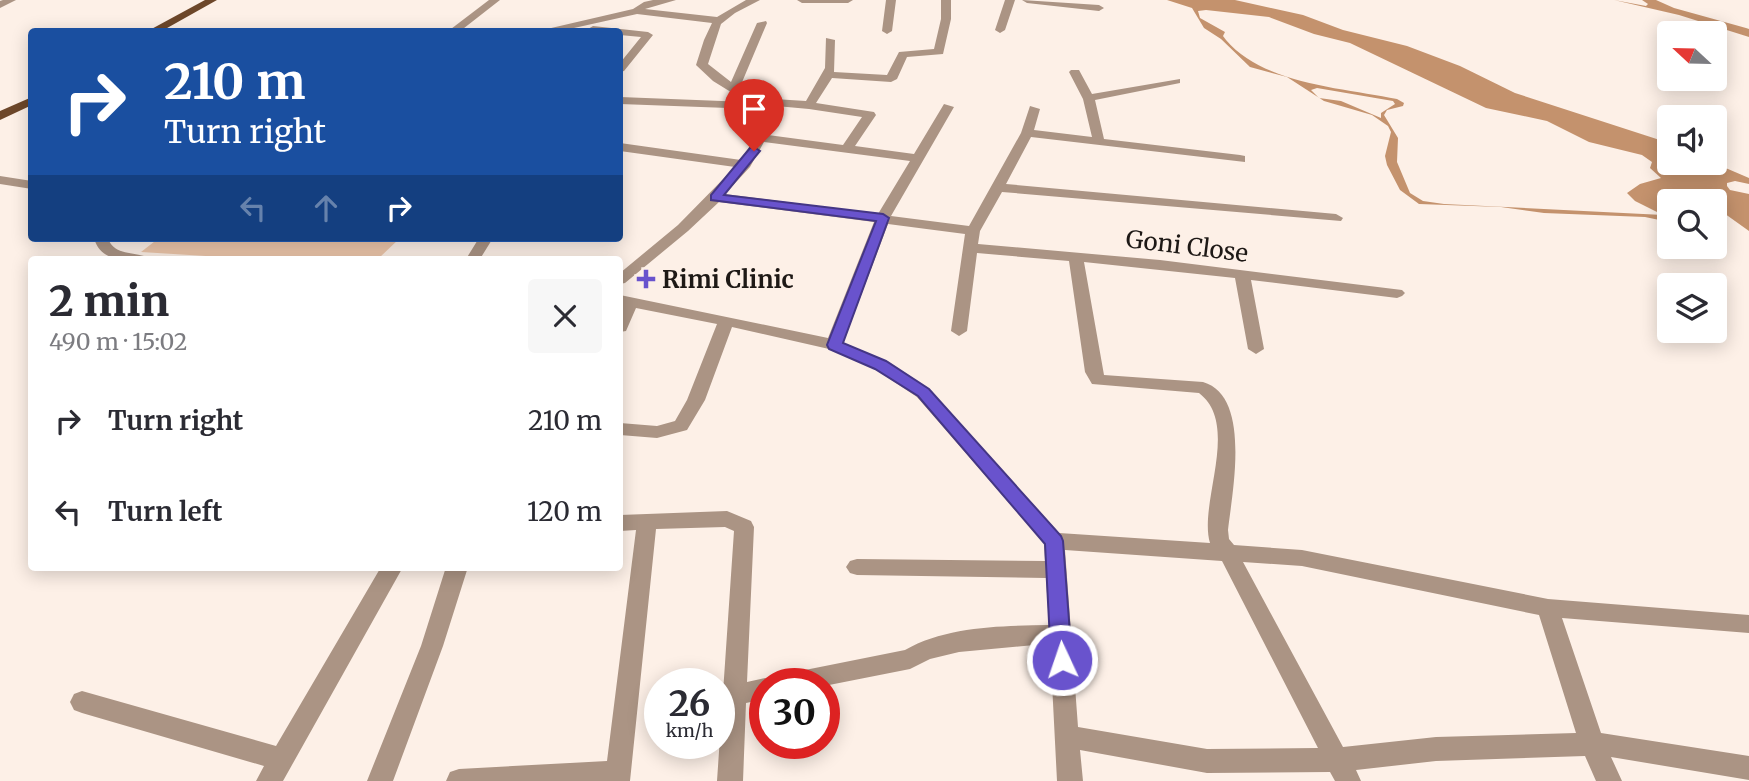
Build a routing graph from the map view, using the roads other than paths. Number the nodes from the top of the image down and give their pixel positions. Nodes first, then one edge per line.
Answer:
1 (11, 0) edge
2 (212, 0) edge
3 (221, 0) edge
4 (495, 0) edge
5 (671, 0) edge
6 (755, 0) edge
7 (802, 0) edge
8 (848, 0) edge
9 (891, 0) edge
10 (946, 0) edge
11 (1010, 0) edge
12 (1027, 0) edge
13 (646, 2) edge
14 (0, 5) edge
15 (1099, 8) dead end
16 (637, 11) junction
17 (716, 20) junction
18 (592, 22) edge
19 (762, 23) dead end
20 (160, 28) edge
21 (168, 28) edge
22 (457, 28) edge
23 (560, 28) edge
24 (618, 28) edge
25 (623, 29) edge
26 (887, 30) dead end
27 (1000, 30) dead end
28 (830, 40) dead end
29 (623, 65) edge
30 (1075, 72) dead end
31 (830, 75) junction
32 (1176, 81) dead end
33 (734, 89) junction
34 (28, 95) edge
35 (1089, 98) junction
36 (28, 102) edge
37 (623, 102) edge
38 (757, 103) junction
39 (808, 105) junction
40 (948, 107) dead end
41 (1034, 109) dead end
42 (0, 110) edge
43 (0, 116) edge
44 (1027, 133) junction
45 (763, 138) junction
46 (1099, 142) junction
47 (623, 147) edge
48 (846, 150) junction
49 (918, 158) junction
50 (1240, 159) dead end
51 (745, 164) junction
52 (0, 180) edge
53 (28, 184) edge
54 (996, 187) junction
55 (715, 198) junction
56 (883, 218) junction
57 (1336, 218) dead end
58 (973, 232) junction
59 (102, 242) edge
60 (972, 248) junction
61 (123, 256) edge
62 (1074, 256) junction
63 (1242, 275) junction
64 (623, 278) edge
65 (1397, 293) dead end
66 (625, 301) edge
67 (726, 321) junction
68 (959, 331) dead end
69 (834, 345) junction
70 (1256, 349) dead end
71 (623, 429) edge
72 (623, 523) edge
73 (647, 523) junction
74 (1054, 541) junction
75 (1228, 553) junction
76 (857, 567) dead end
77 (1055, 570) junction
78 (390, 571) edge
79 (456, 571) edge
80 (1548, 608) junction
81 (1748, 626) edge
82 (1060, 635) junction
83 (840, 673) edge
84 (735, 678) edge
85 (82, 702) dead end
86 (1066, 736) junction
87 (1591, 744) junction
88 (281, 759) junction
89 (731, 759) edge
90 (1749, 768) edge
91 (1343, 771) edge
92 (618, 777) edge
93 (494, 780) edge
94 (269, 781) edge
95 (380, 781) edge
96 (459, 781) edge
97 (730, 781) edge
98 (1070, 781) edge
99 (1609, 781) edge

1 - 14 street
2 - 20 main road
3 - 21 main road
4 - 22 street
5 - 13 street
6 - 17 street
7 - 8 street
9 - 26 street
10 - 31 street
11 - 27 street
12 - 15 street
13 - 16 street
16 - 17 street
16 - 18 street
17 - 33 street
18 - 23 street
18 - 24 street
19 - 33 street
25 - 29 street
28 - 31 street
30 - 35 street
31 - 39 street
32 - 35 street
33 - 38 street
34 - 42 main road
35 - 46 street
36 - 43 main road
37 - 38 street
38 - 39 street
38 - 45 street
39 - 48 street
40 - 49 street
41 - 44 street
44 - 46 street
44 - 54 street
45 - 48 street
45 - 51 street
46 - 50 street
47 - 51 street
48 - 49 street
49 - 56 street
51 - 55 street
52 - 53 street
54 - 57 street
54 - 58 street
55 - 56 street
55 - 64 street
56 - 58 street
56 - 69 street
58 - 60 street
59 - 61 street
60 - 62 street, Goni Close
60 - 68 street
62 - 63 street, Goni Close
62 - 75 street
63 - 65 street, Goni Close
63 - 70 street
66 - 67 street
67 - 69 street
67 - 71 street
69 - 74 street
72 - 73 street
73 - 84 street
73 - 92 street
74 - 75 street
74 - 77 street
75 - 80 street
75 - 91 street
76 - 77 street
77 - 82 street
78 - 88 street
79 - 95 street
80 - 81 street
80 - 87 street
82 - 83 street
82 - 86 street
85 - 88 street
86 - 91 street
86 - 98 street
87 - 90 street
87 - 91 street
87 - 99 street
88 - 94 street
89 - 97 street
92 - 93 street
93 - 96 street

